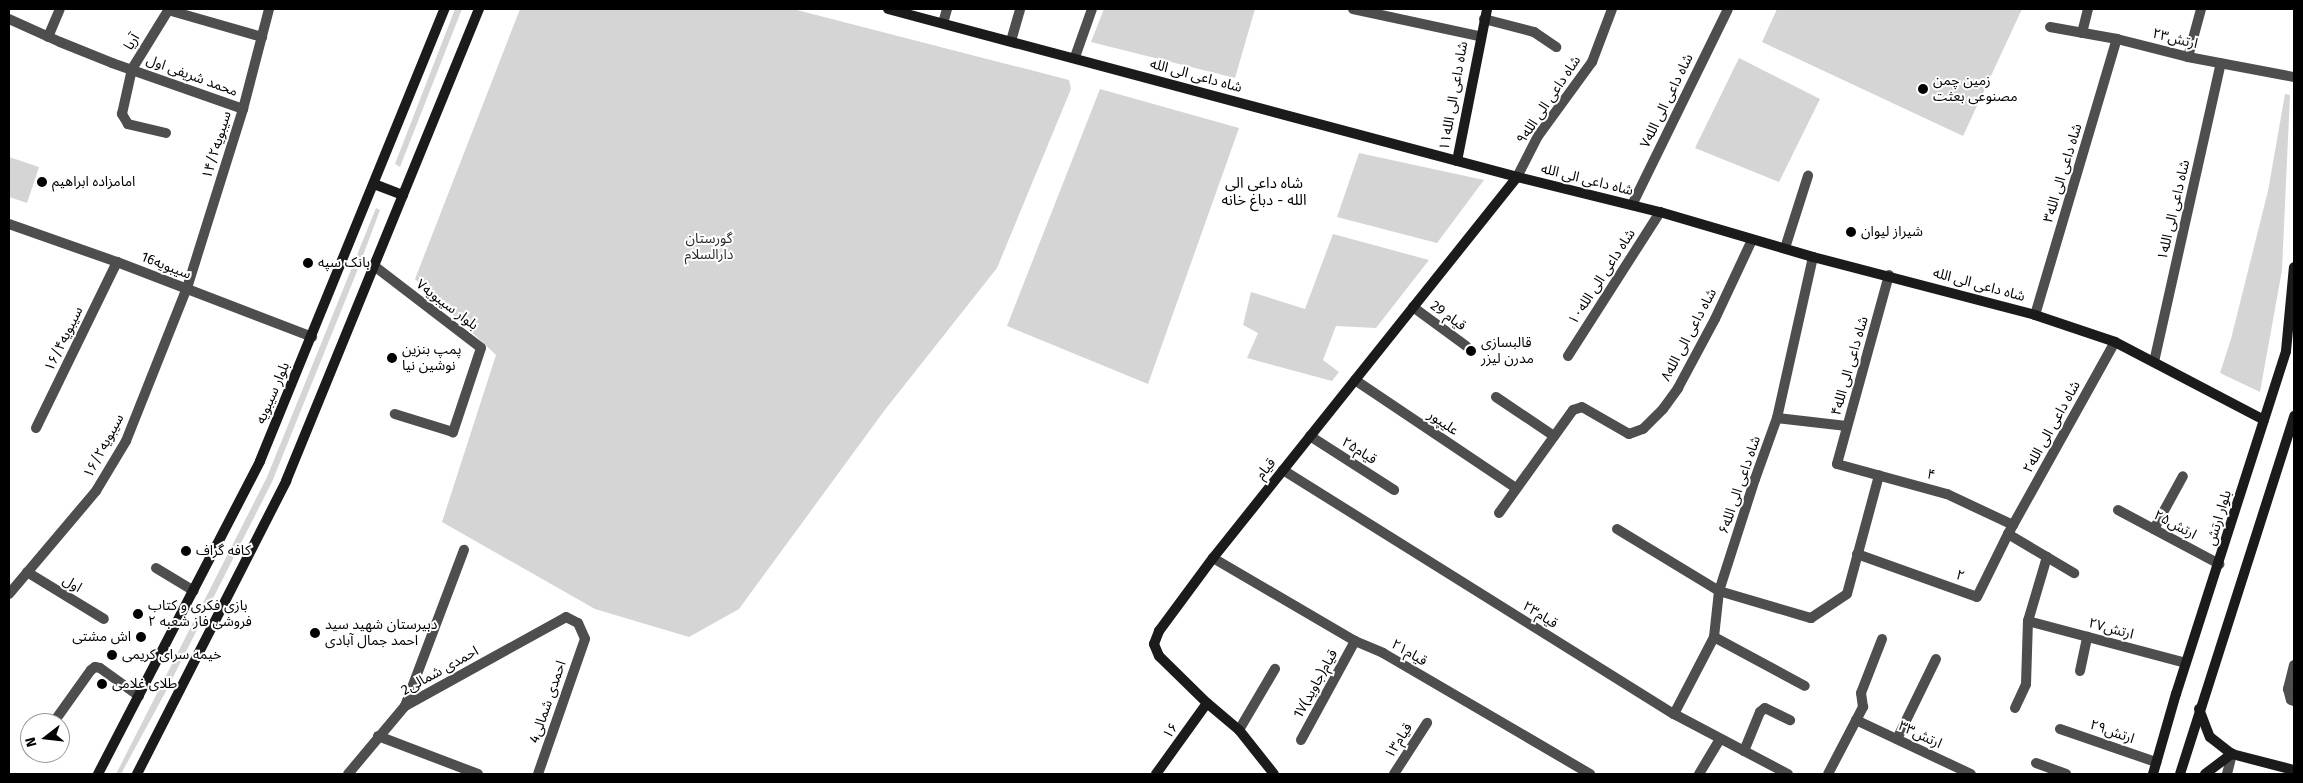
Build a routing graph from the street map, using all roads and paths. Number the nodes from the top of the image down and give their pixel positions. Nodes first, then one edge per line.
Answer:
1 (60, 9) edge
2 (269, 9) edge
3 (444, 9) edge
4 (479, 9) edge
5 (888, 9) edge
6 (947, 9) edge
7 (1020, 9) edge
8 (1092, 9) edge
9 (1354, 9) edge
10 (1612, 9) edge
11 (1728, 9) edge
12 (2088, 9) edge
13 (2201, 9) edge
14 (168, 10) edge
15 (1371, 10) edge
16 (1485, 14) edge
17 (9, 19) edge
18 (943, 23) junction
19 (2050, 27) dead end
20 (2082, 32) junction
21 (1479, 36) junction
22 (48, 37) junction
23 (262, 37) junction
24 (2117, 39) junction
25 (1011, 41) junction
26 (1556, 47) dead end
27 (1075, 57) junction
28 (2188, 57) junction
29 (2221, 63) junction
30 (132, 69) junction
31 (2294, 77) edge
32 (243, 109) junction
33 (166, 133) dead end
34 (1456, 161) junction
35 (1808, 176) dead end
36 (1517, 177) junction
37 (374, 184) junction
38 (403, 195) junction
39 (1632, 205) junction
40 (1660, 212) junction
41 (9, 224) edge
42 (1752, 240) junction
43 (1785, 248) junction
44 (1813, 257) junction
45 (117, 262) junction
46 (374, 266) junction
47 (2294, 267) edge
48 (1889, 275) junction
49 (187, 288) junction
50 (1413, 307) junction
51 (2034, 315) junction
52 (312, 337) junction
53 (2115, 342) junction
54 (1466, 346) dead end
55 (1568, 356) dead end
56 (2154, 362) junction
57 (1355, 380) junction
58 (1496, 397) dead end
59 (396, 414) dead end
60 (2294, 416) edge
61 (1777, 418) junction
62 (2264, 420) junction
63 (1847, 426) junction
64 (36, 428) dead end
65 (2292, 430) edge
66 (1310, 436) junction
67 (1554, 436) junction
68 (1836, 464) joint
69 (1283, 470) junction
70 (1879, 475) junction
71 (2182, 476) dead end
72 (1516, 488) junction
73 (1394, 490) dead end
74 (2118, 510) dead end
75 (1500, 512) dead end
76 (1617, 529) dead end
77 (2011, 529) junction
78 (2154, 529) junction
79 (464, 550) dead end
80 (1857, 554) junction
81 (2047, 557) junction
82 (1213, 558) junction
83 (2219, 564) junction
84 (156, 568) dead end
85 (27, 572) junction
86 (2074, 573) dead end
87 (194, 591) junction
88 (1719, 591) junction
89 (9, 594) edge
90 (104, 619) dead end
91 (2028, 621) junction
92 (1714, 637) junction
93 (2087, 637) junction
94 (585, 639) joint
95 (1882, 639) dead end
96 (1356, 641) junction
97 (1936, 659) dead end
98 (2186, 663) junction
99 (2294, 665) edge
100 (1275, 670) dead end
101 (2080, 671) dead end
102 (1806, 686) dead end
103 (139, 696) junction
104 (2292, 698) edge
105 (1207, 703) junction
106 (405, 706) junction
107 (2015, 708) dead end
108 (2199, 709) junction
109 (61, 713) edge
110 (1674, 714) junction
111 (1790, 720) dead end
112 (1856, 720) junction
113 (1427, 723) dead end
114 (2060, 729) dead end
115 (1239, 730) junction
116 (378, 736) junction
117 (1720, 739) junction
118 (1897, 739) junction
119 (1301, 740) dead end
120 (1744, 751) junction
121 (2232, 754) junction
122 (2156, 762) junction
123 (2036, 763) dead end
124 (2294, 770) edge
125 (138, 773) edge
126 (98, 774) edge
127 (348, 774) edge
128 (478, 774) edge
129 (538, 774) edge
130 (1156, 774) edge
131 (1274, 774) edge
132 (1394, 774) edge
133 (1590, 774) edge
134 (1699, 774) edge
135 (1788, 774) edge
136 (1828, 774) edge
137 (1972, 774) edge
138 (2066, 774) edge
139 (2152, 774) edge
140 (2180, 774) edge
141 (2205, 774) edge
142 (2226, 774) edge

1 - 22 street
2 - 23 street, سیبویه۱۴/۲
3 - 37 street, بلوار سیبویه
4 - 38 street
5 - 18 street, شاه داعی الی الله
6 - 18 street
7 - 25 street
8 - 27 street
9 - 15 street
10 - 36 street, شاه داعی الی الله۹
11 - 39 street, شاه داعی الی الله۷
12 - 20 street
13 - 28 street
14 - 23 street, آریا
14 - 30 street, آریا
15 - 21 street
16 - 21 street, شاه داعی الی الله۱۱
16 - 26 street
17 - 22 street, محمد شریفی اول
18 - 25 street, شاه داعی الی الله
19 - 20 street, ارتش۲۳
20 - 24 street, ارتش۲۳
21 - 34 street, شاه داعی الی الله۱۱
22 - 30 street, محمد شریفی اول
23 - 32 street, سیبویه۱۴/۲
24 - 28 street, ارتش۲۳
24 - 51 street, شاه داعی الی الله۳
25 - 27 street, شاه داعی الی الله
27 - 34 street, شاه داعی الی الله
28 - 29 street, ارتش۲۳
29 - 31 street, ارتش۲۳
29 - 56 street, شاه داعی الی الله۱
30 - 32 street, محمد شریفی اول
30 - 33 street, آریا
32 - 49 street, سیبویه۱۴/۲
34 - 36 street, شاه داعی الی الله
35 - 43 street
36 - 39 street, شاه داعی الی الله
36 - 50 street, قیام
37 - 38 street
37 - 52 street, بلوار سیبویه
38 - 46 street
39 - 40 street, شاه داعی الی الله
40 - 42 street, شاه داعی الی الله
40 - 55 street, شاه داعی الی الله۱۰
41 - 45 street, سیبویه16
42 - 43 street, شاه داعی الی الله
42 - 67 street, شاه داعی الی الله۸
43 - 44 street, شاه داعی الی الله
44 - 48 street, شاه داعی الی الله
44 - 61 street, شاه داعی الی الله۶
45 - 49 street, سیبویه16
45 - 64 street, سیبویه۱۶/۴
46 - 59 street, بلوار سیبویه۷
46 - 125 street
47 - 62 street, بلوار ارتش
48 - 51 street, شاه داعی الی الله
48 - 63 street, شاه داعی الی الله۴
49 - 52 street, سیبویه16
49 - 85 street, سیبویه۱۶/۲
50 - 54 street, قیام 29
50 - 57 street, قیام
51 - 53 street, شاه داعی الی الله
52 - 87 street, بلوار سیبویه
53 - 56 street, شاه داعی الی الله
53 - 77 street, شاه داعی الی الله۲
56 - 62 street, شاه داعی الی الله
57 - 66 street, قیام
57 - 72 street, علیپور
58 - 67 street
60 - 65 street
61 - 63 street
61 - 88 street, شاه داعی الی الله۶
62 - 83 street, بلوار ارتش
63 - 68 street, شاه داعی الی الله۴
65 - 108 street
66 - 69 street, قیام
66 - 73 street, قیام۲۵
67 - 72 street
68 - 70 street, ۴
69 - 82 street, قیام
69 - 110 street, قیام۲۳
70 - 77 street, ۴
70 - 80 street
71 - 78 street
72 - 75 street
74 - 78 street, ارتش۲۵
76 - 88 street
77 - 80 street, ۲
77 - 81 street, ۴
78 - 83 street, ارتش۲۵
79 - 106 street
80 - 88 street
81 - 86 street, ۴
81 - 91 street
82 - 96 street, قیام۲۱
82 - 105 street, قیام
83 - 98 street, بلوار ارتش
84 - 87 street
85 - 89 street, سیبویه۱۶/۲
85 - 90 street, اول
87 - 103 street, بلوار سیبویه
88 - 92 street, شاه داعی الی الله۶
91 - 93 street, ارتش۲۷
91 - 107 street
92 - 102 street
92 - 110 street, شاه داعی الی الله۶
93 - 98 street, ارتش۲۷
93 - 101 street
94 - 106 street, 2احمدی شمالی
94 - 129 street, 4احمدی شمالی
95 - 112 street
96 - 119 street, قیام(جاوید)1۷
96 - 133 street, قیام۲۱
97 - 118 street
98 - 122 street, بلوار ارتش
99 - 104 street
100 - 115 street
103 - 109 street
103 - 126 street, بلوار سیبویه
105 - 115 street, قیام
105 - 130 street, ۱۶
106 - 116 street, 2احمدی شمالی
108 - 121 street
108 - 140 street
110 - 117 street, قیام۲۳
111 - 120 street
112 - 118 street, ارتش۳۳
112 - 136 street
113 - 132 street, قیام۱۳
114 - 122 street, ارتش۲۹
115 - 131 street, قیام
116 - 127 street, 2احمدی شمالی
116 - 128 street
117 - 120 street, قیام۲۳
117 - 134 street
118 - 137 street, ارتش۳۳
120 - 135 street, قیام۲۳
121 - 124 street
121 - 141 street
121 - 142 street
122 - 139 street, بلوار ارتش
123 - 138 street

